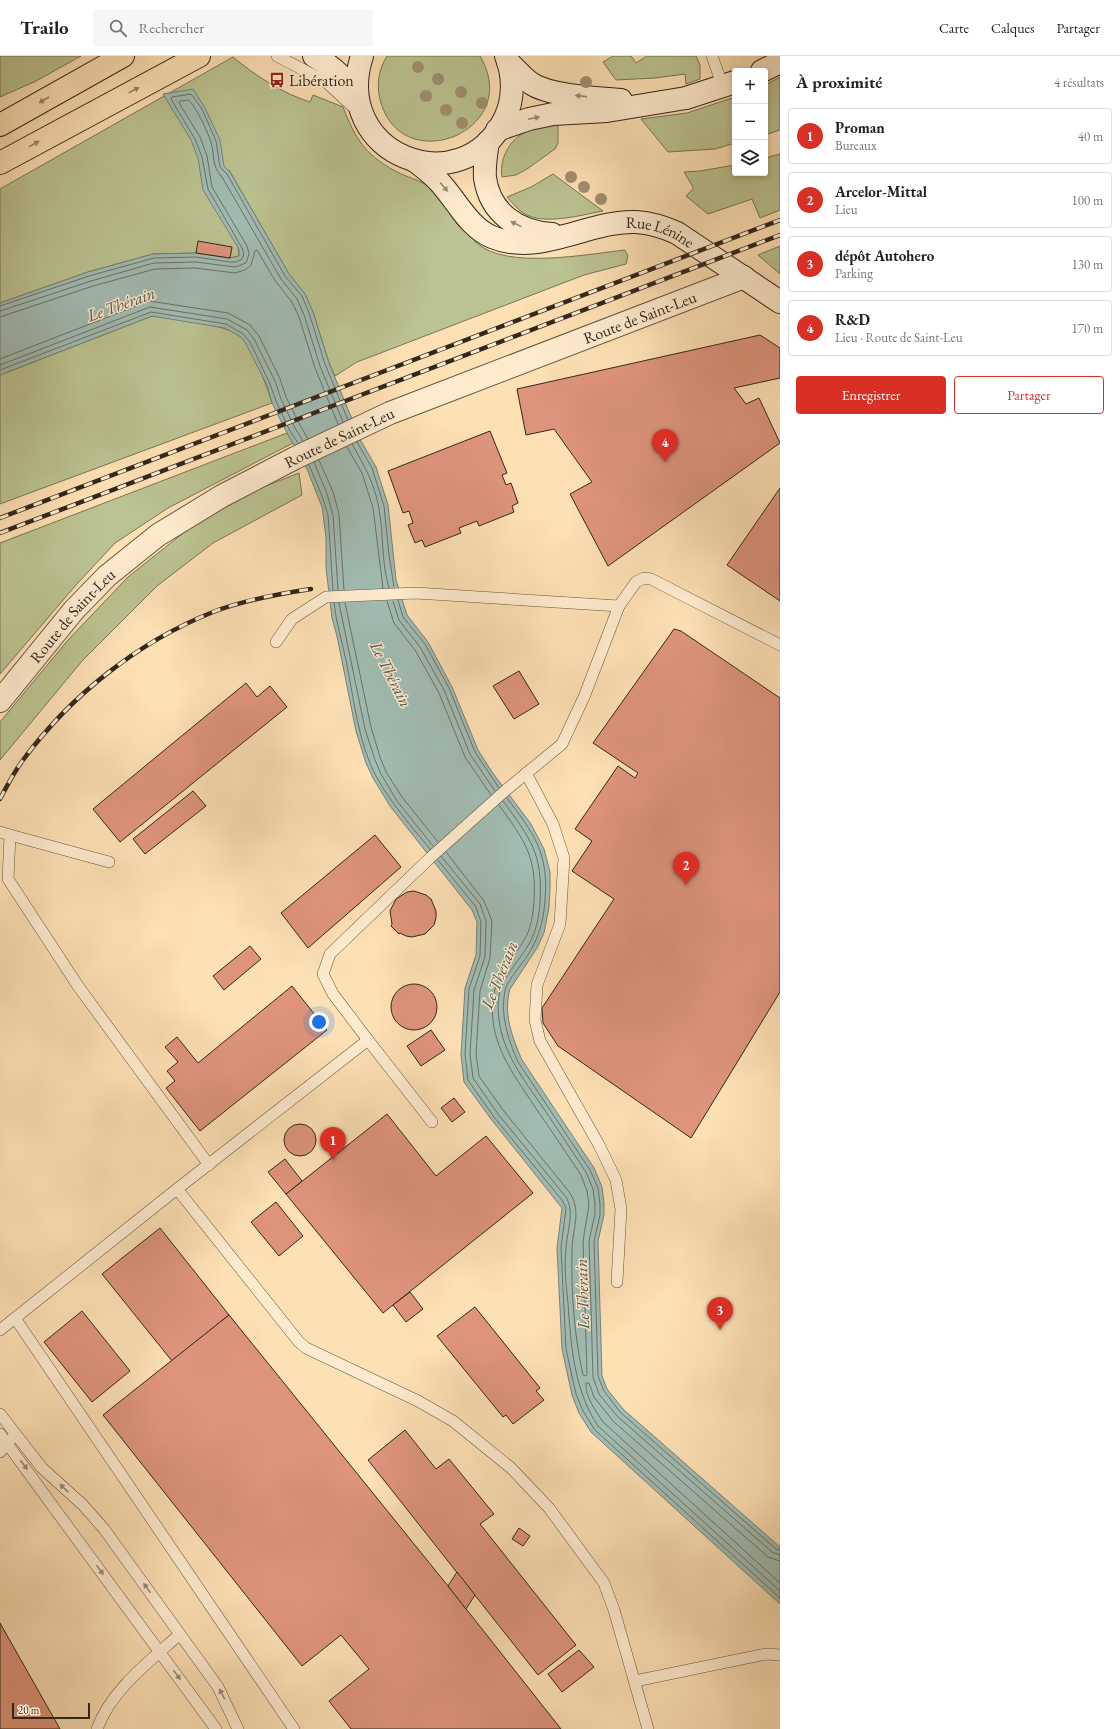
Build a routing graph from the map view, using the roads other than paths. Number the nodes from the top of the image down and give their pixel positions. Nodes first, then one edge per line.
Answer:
1 (124, 56) edge
2 (199, 56) edge
3 (277, 56) edge
4 (314, 56) edge
5 (362, 56) edge
6 (712, 56) edge
7 (507, 59) edge
8 (780, 62) edge
9 (768, 68) edge
10 (729, 85) edge
11 (357, 98) junction
12 (662, 103) junction
13 (20, 113) junction
14 (364, 118) junction
15 (0, 120) edge
16 (0, 125) edge
17 (493, 136) junction
18 (415, 161) junction
19 (0, 163) edge
20 (567, 235) junction
21 (744, 277) junction
22 (780, 302) edge
23 (619, 606) junction
24 (276, 642) dead end
25 (780, 645) edge
26 (0, 701) edge
27 (526, 773) junction
28 (5, 834) edge
29 (109, 862) dead end
30 (368, 1040) junction
31 (432, 1122) dead end
32 (209, 1165) junction
33 (177, 1189) junction
34 (617, 1282) dead end
35 (15, 1318) junction
36 (0, 1330) edge
37 (0, 1414) edge
38 (15, 1433) junction
39 (0, 1434) edge
40 (8, 1443) junction
41 (0, 1452) edge
42 (180, 1634) junction
43 (160, 1653) junction
44 (779, 1654) edge
45 (635, 1681) junction
46 (97, 1729) edge
47 (216, 1729) edge
48 (238, 1729) edge
49 (294, 1729) edge
50 (648, 1729) edge

1 -> 13 main road
19 -> 2 main road
3 - 14 lane
4 - 11 street
5 - 11 street
6 - 10 lane
12 -> 7 street
7 - 17 street
8 - 9 street
10 - 12 street
11 - 14 street
17 -> 12 street
13 - 15 main road
13 - 16 main road
14 - 18 street
17 - 18 street
20 -> 17 street
18 -> 20 street
20 - 21 street, Rue Lénine
21 - 22 street, Rue Lénine
21 - 26 street, Route de Saint-Leu
23 - 24 lane
23 - 25 lane
23 - 27 lane
27 - 30 lane
27 - 34 lane
28 - 29 lane
28 - 32 lane
30 - 31 lane
30 - 32 lane
32 - 33 lane
33 - 35 lane
33 - 45 lane
35 - 36 lane
35 - 49 lane
37 - 38 lane
38 - 40 lane
42 -> 38 lane
39 - 40 lane
40 - 41 lane
40 -> 43 lane
42 - 43 lane
48 -> 42 lane
43 - 46 lane
43 -> 47 lane
44 - 45 lane
45 - 50 lane

